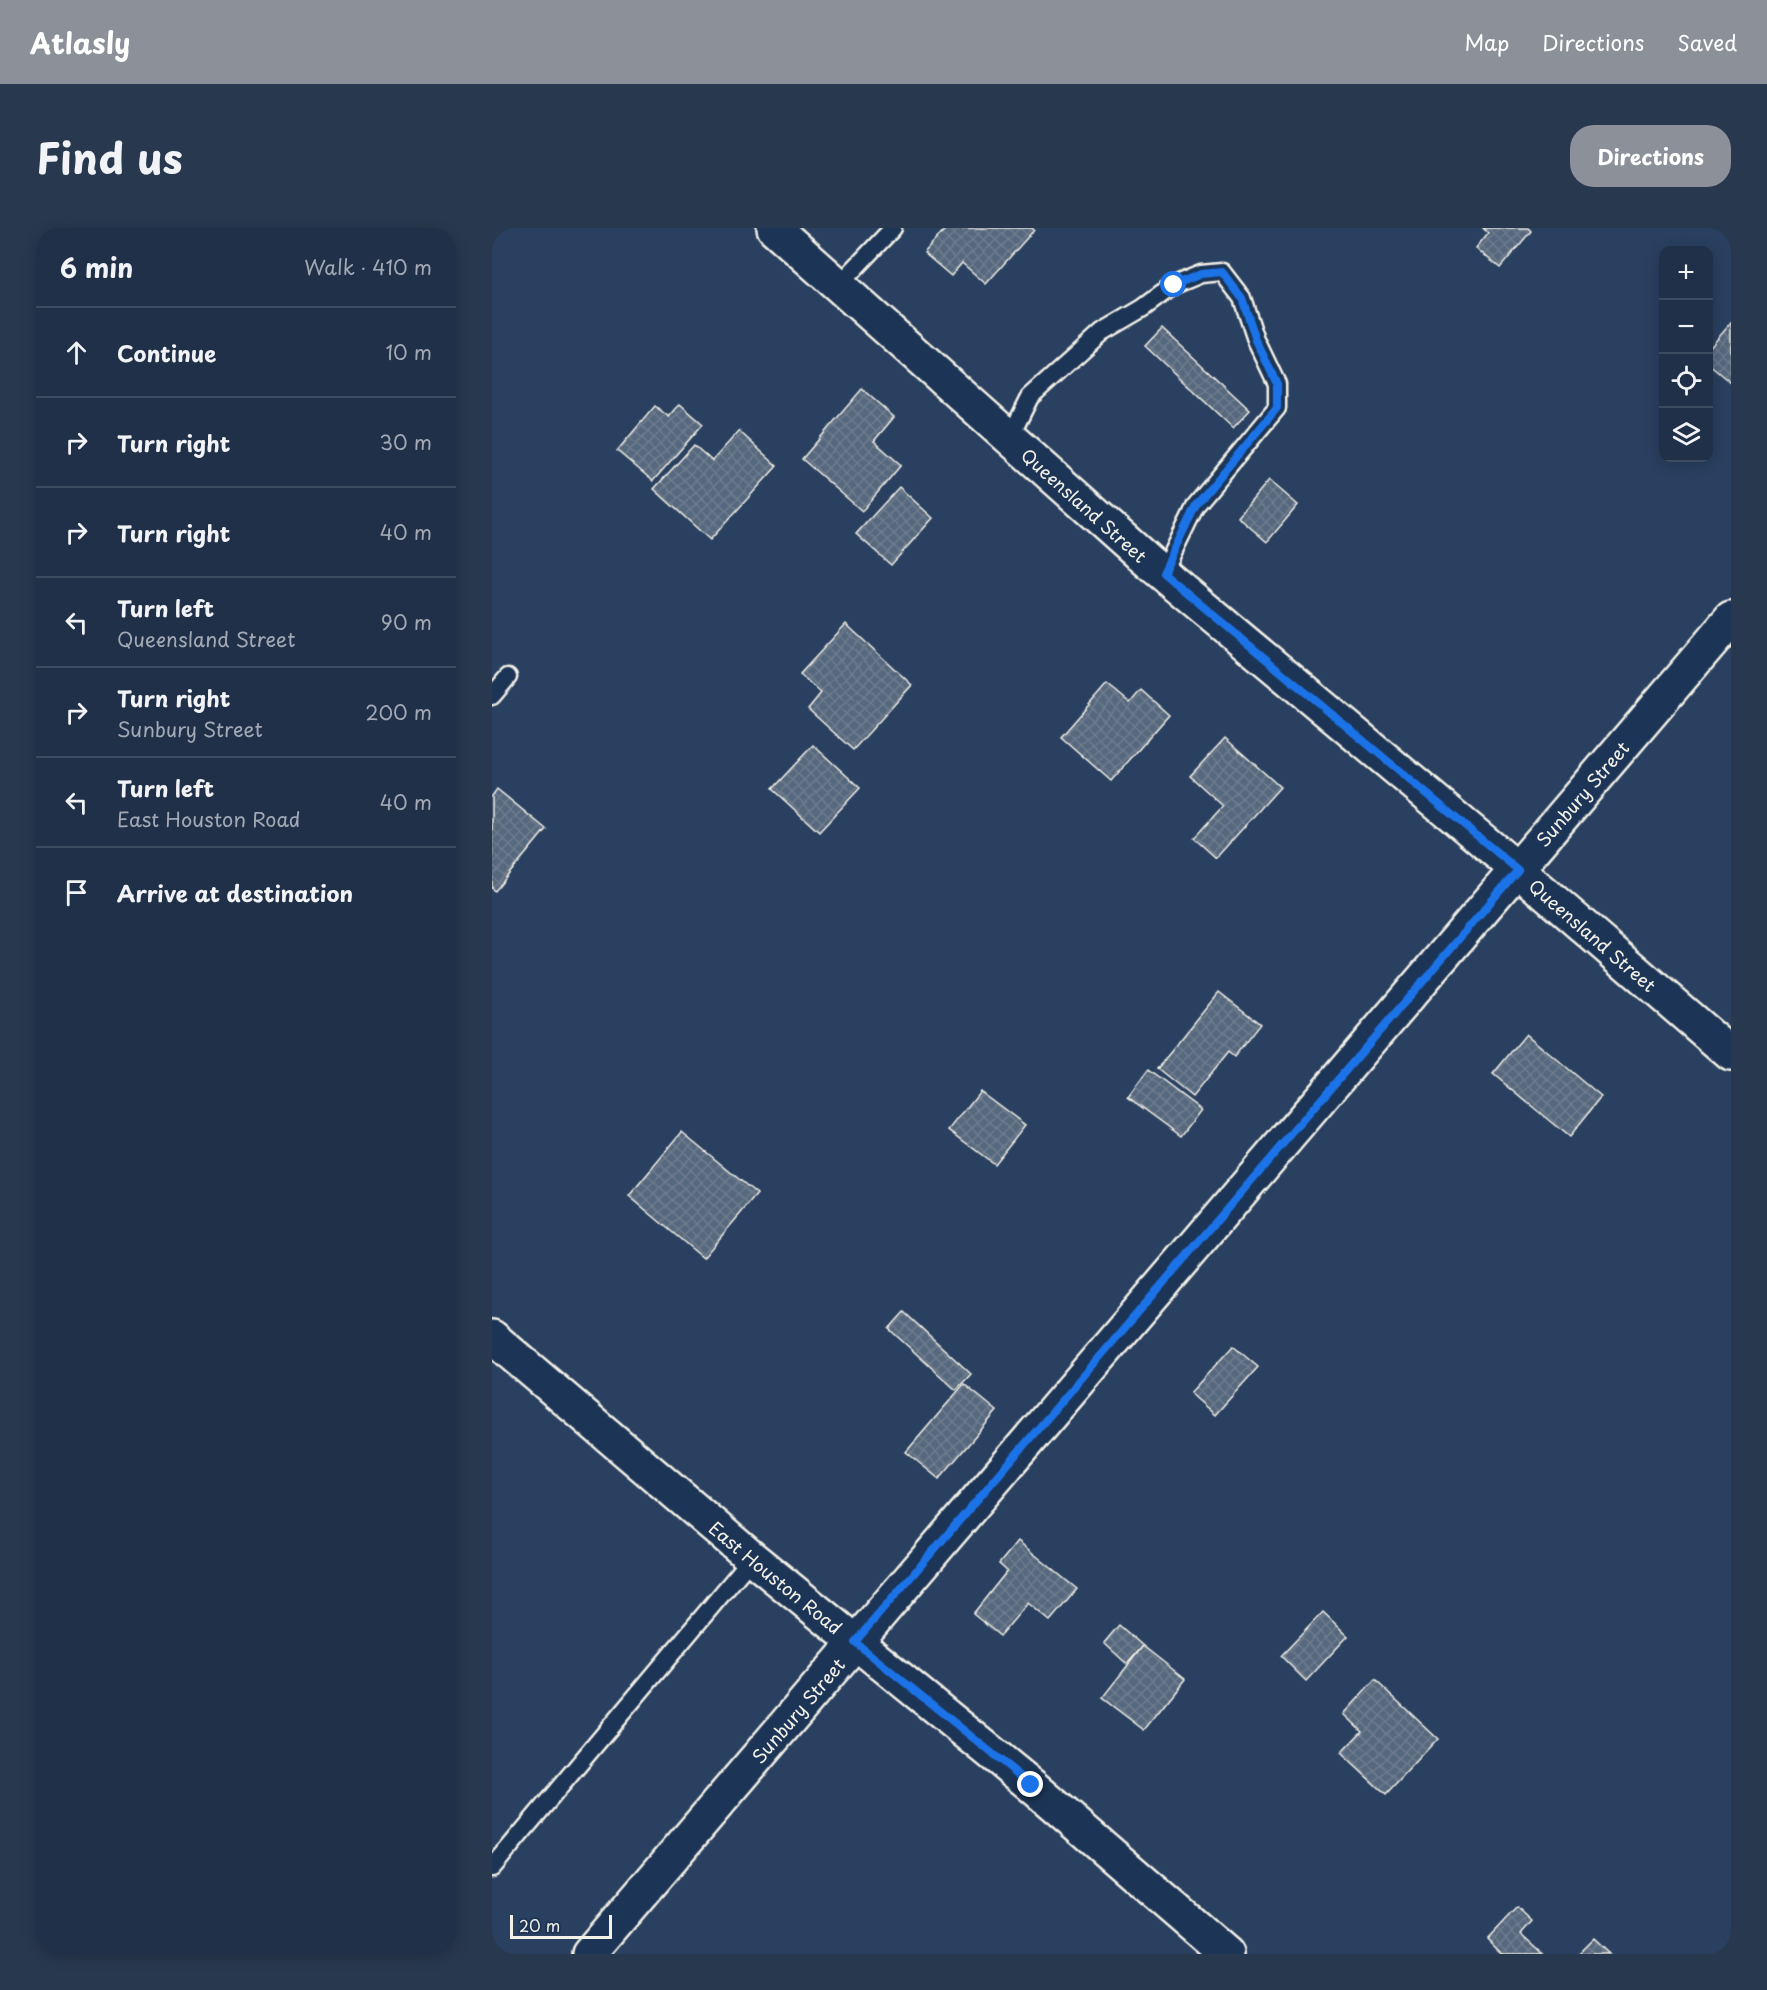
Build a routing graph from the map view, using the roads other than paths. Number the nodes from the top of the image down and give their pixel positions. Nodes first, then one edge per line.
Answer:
1 (774, 228) edge
2 (893, 228) edge
3 (839, 285) junction
4 (1010, 437) junction
5 (1163, 573) junction
6 (1731, 619) edge
7 (508, 677) dead end
8 (492, 696) edge
9 (1518, 870) junction
10 (1731, 1054) edge
11 (492, 1337) edge
12 (752, 1558) junction
13 (855, 1642) junction
14 (492, 1868) edge
15 (589, 1954) edge
16 (1227, 1954) edge

1 - 3 street, Queensland Street
2 - 3 lane
3 - 4 street, Queensland Street
4 - 5 street, Queensland Street
4 - 5 lane
5 - 9 street, Queensland Street
6 - 9 street, Sunbury Street
7 - 8 lane
9 - 10 street, Queensland Street
9 - 13 street, Sunbury Street
11 - 12 street, East Houston Road
12 - 13 street, East Houston Road
12 - 14 lane
13 - 15 street, Sunbury Street
13 - 16 street, East Houston Road

